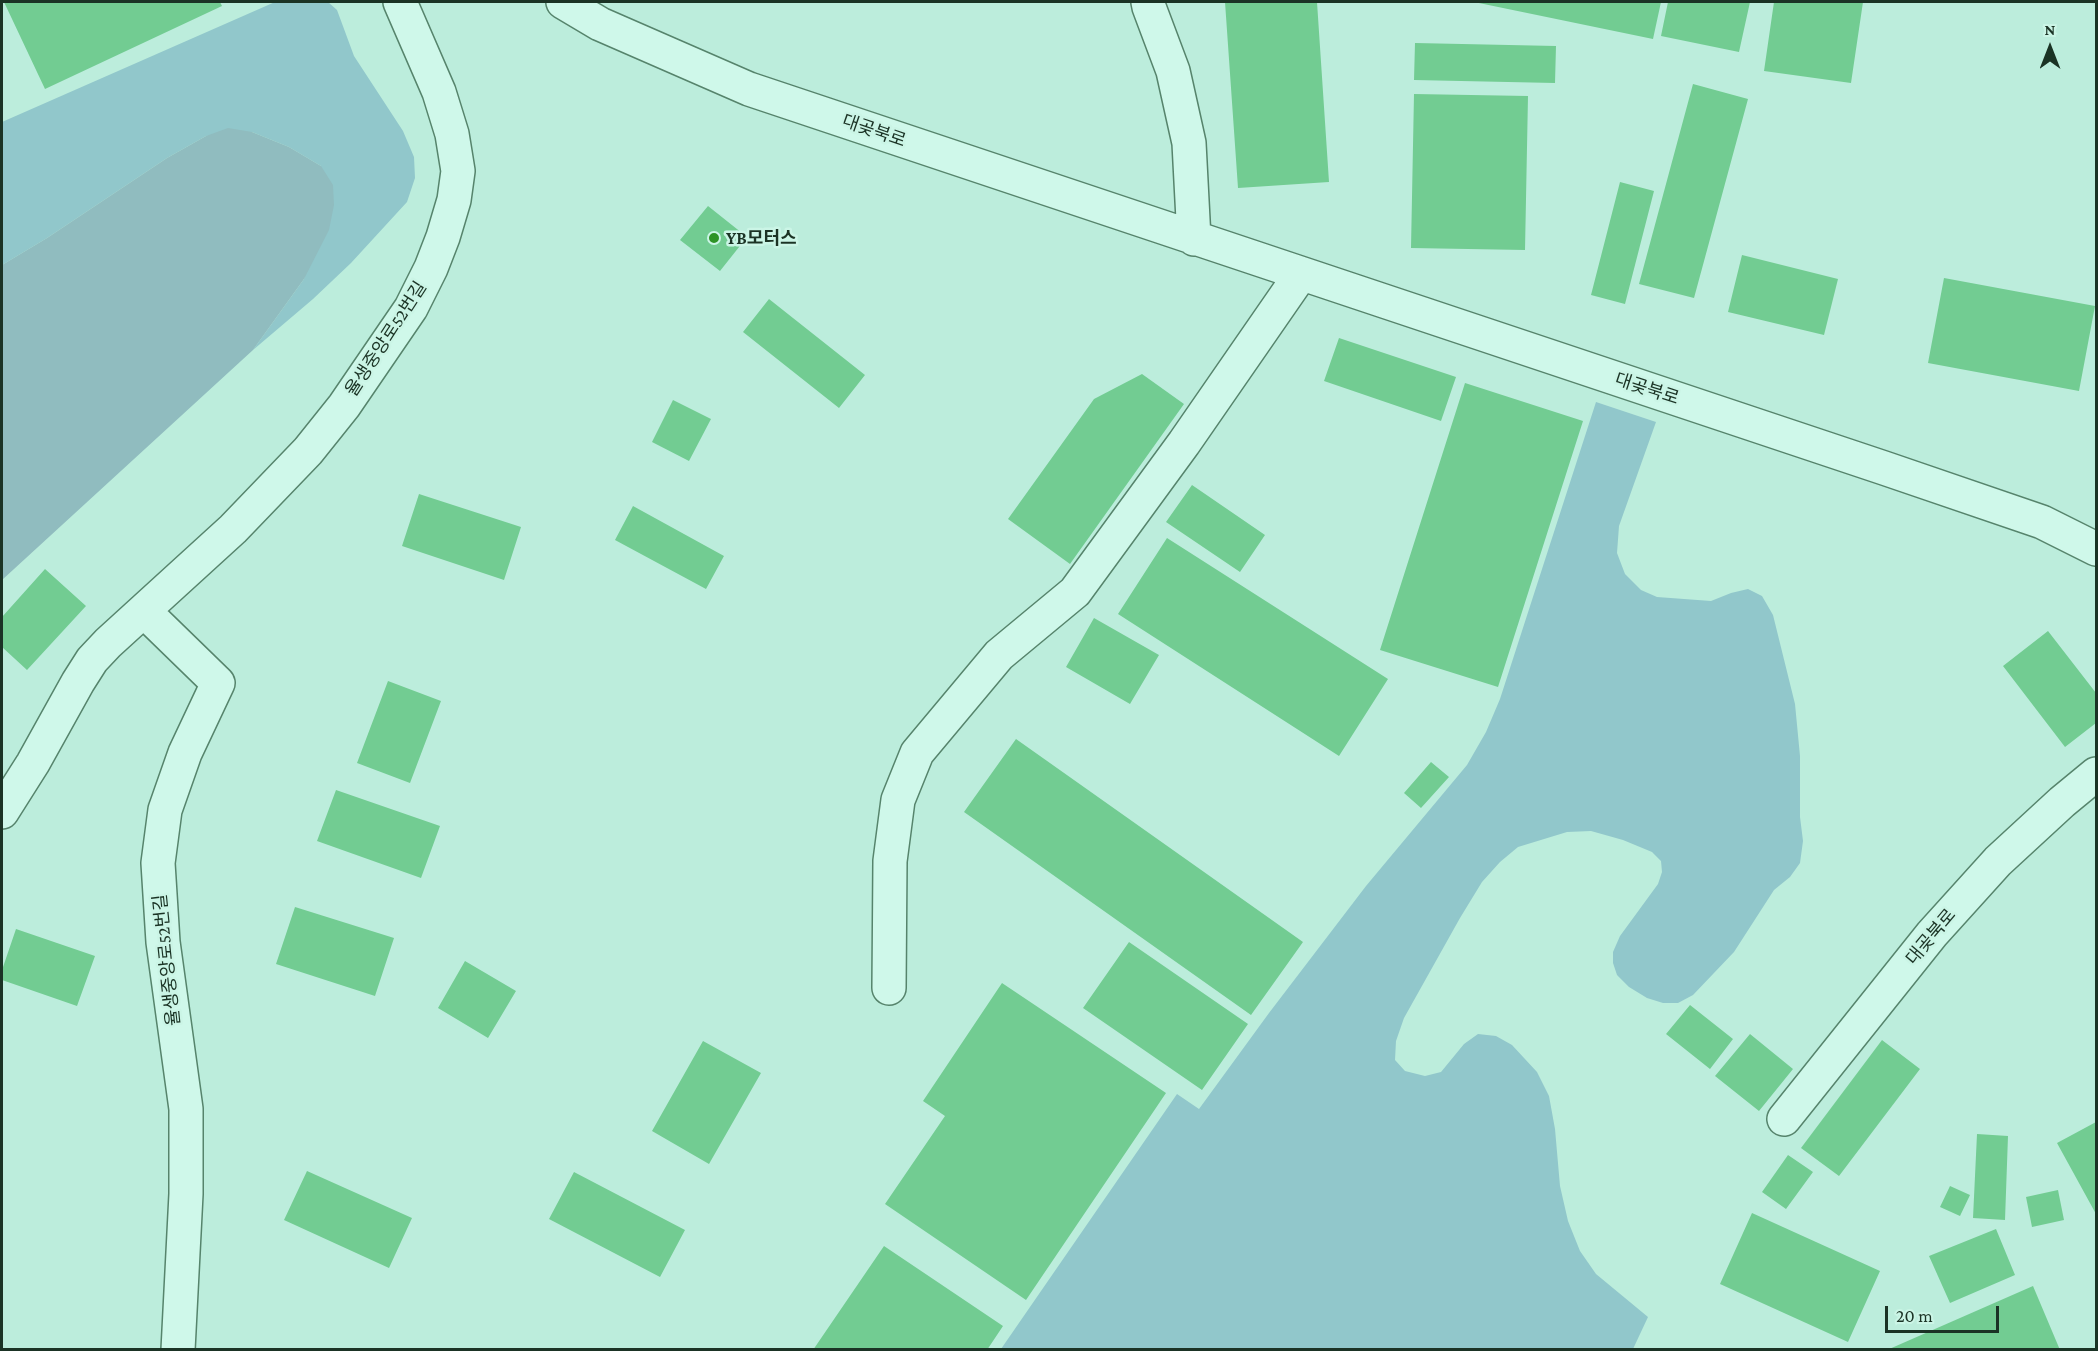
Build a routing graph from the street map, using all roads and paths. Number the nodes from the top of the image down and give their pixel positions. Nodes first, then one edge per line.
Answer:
1 (400, 2) edge
2 (563, 2) edge
3 (1148, 2) edge
4 (1194, 239) junction
5 (1301, 274) junction
6 (2097, 549) edge
7 (144, 611) junction
8 (2097, 774) edge
9 (2, 812) edge
10 (889, 988) dead end
11 (1784, 1119) dead end
12 (178, 1350) edge

1 - 7 street, 율생중앙로52번길
2 - 4 street, 대곶북로
3 - 4 street
4 - 5 street, 대곶북로
5 - 6 street, 대곶북로
5 - 10 street
7 - 9 street, 율생중앙로52번길
7 - 12 street, 율생중앙로52번길
8 - 11 street, 대곶북로

